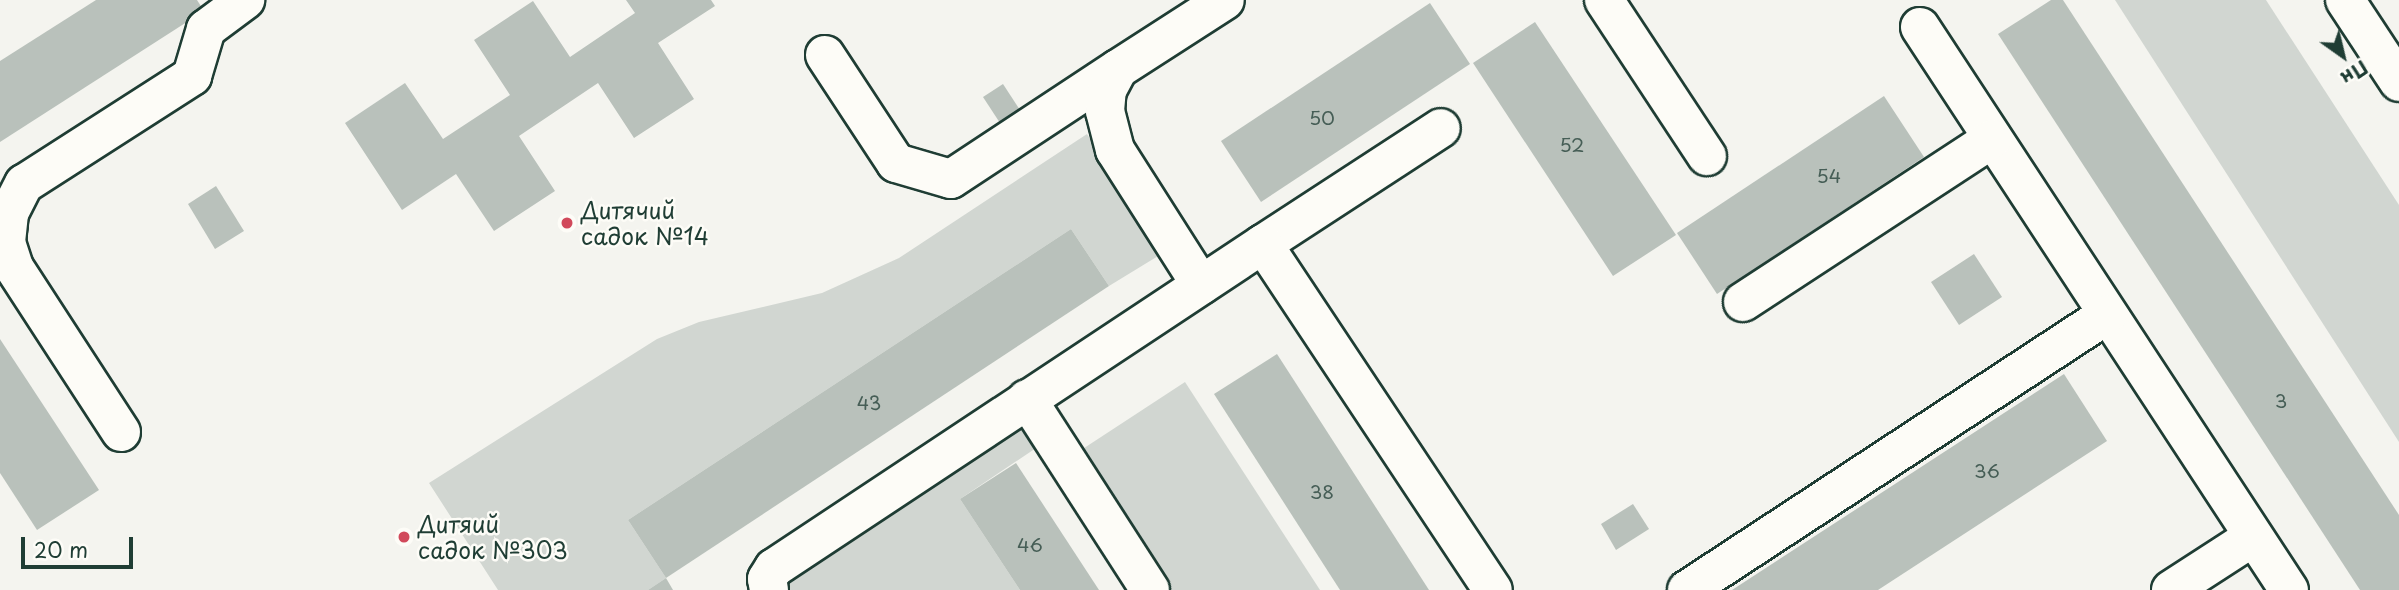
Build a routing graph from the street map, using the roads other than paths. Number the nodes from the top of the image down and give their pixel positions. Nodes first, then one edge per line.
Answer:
1 (244, 0) edge
2 (1225, 0) edge
3 (1604, 0) edge
4 (2345, 0) edge
5 (1920, 27) dead end
6 (825, 55) dead end
7 (1118, 69) junction
8 (2399, 82) edge
9 (1441, 128) dead end
10 (1992, 139) junction
11 (1707, 156) dead end
12 (1263, 244) junction
13 (1201, 285) junction
14 (1743, 302) dead end
15 (2108, 314) junction
16 (1027, 399) junction
17 (121, 432) dead end
18 (2253, 537) junction
19 (769, 590) edge
20 (1150, 590) edge
21 (1493, 590) edge
22 (1687, 590) edge
23 (2171, 590) edge
24 (2289, 590) edge

1 - 17 main road
2 - 7 main road
3 - 11 main road
4 - 8 main road
5 - 10 main road
6 - 7 main road
7 - 13 main road
9 - 12 main road
10 - 14 main road
10 - 15 main road
12 - 13 main road
12 - 21 main road
13 - 16 main road
15 - 18 main road
15 - 22 main road
16 - 19 main road
16 - 20 main road
18 - 23 main road
18 - 24 main road

